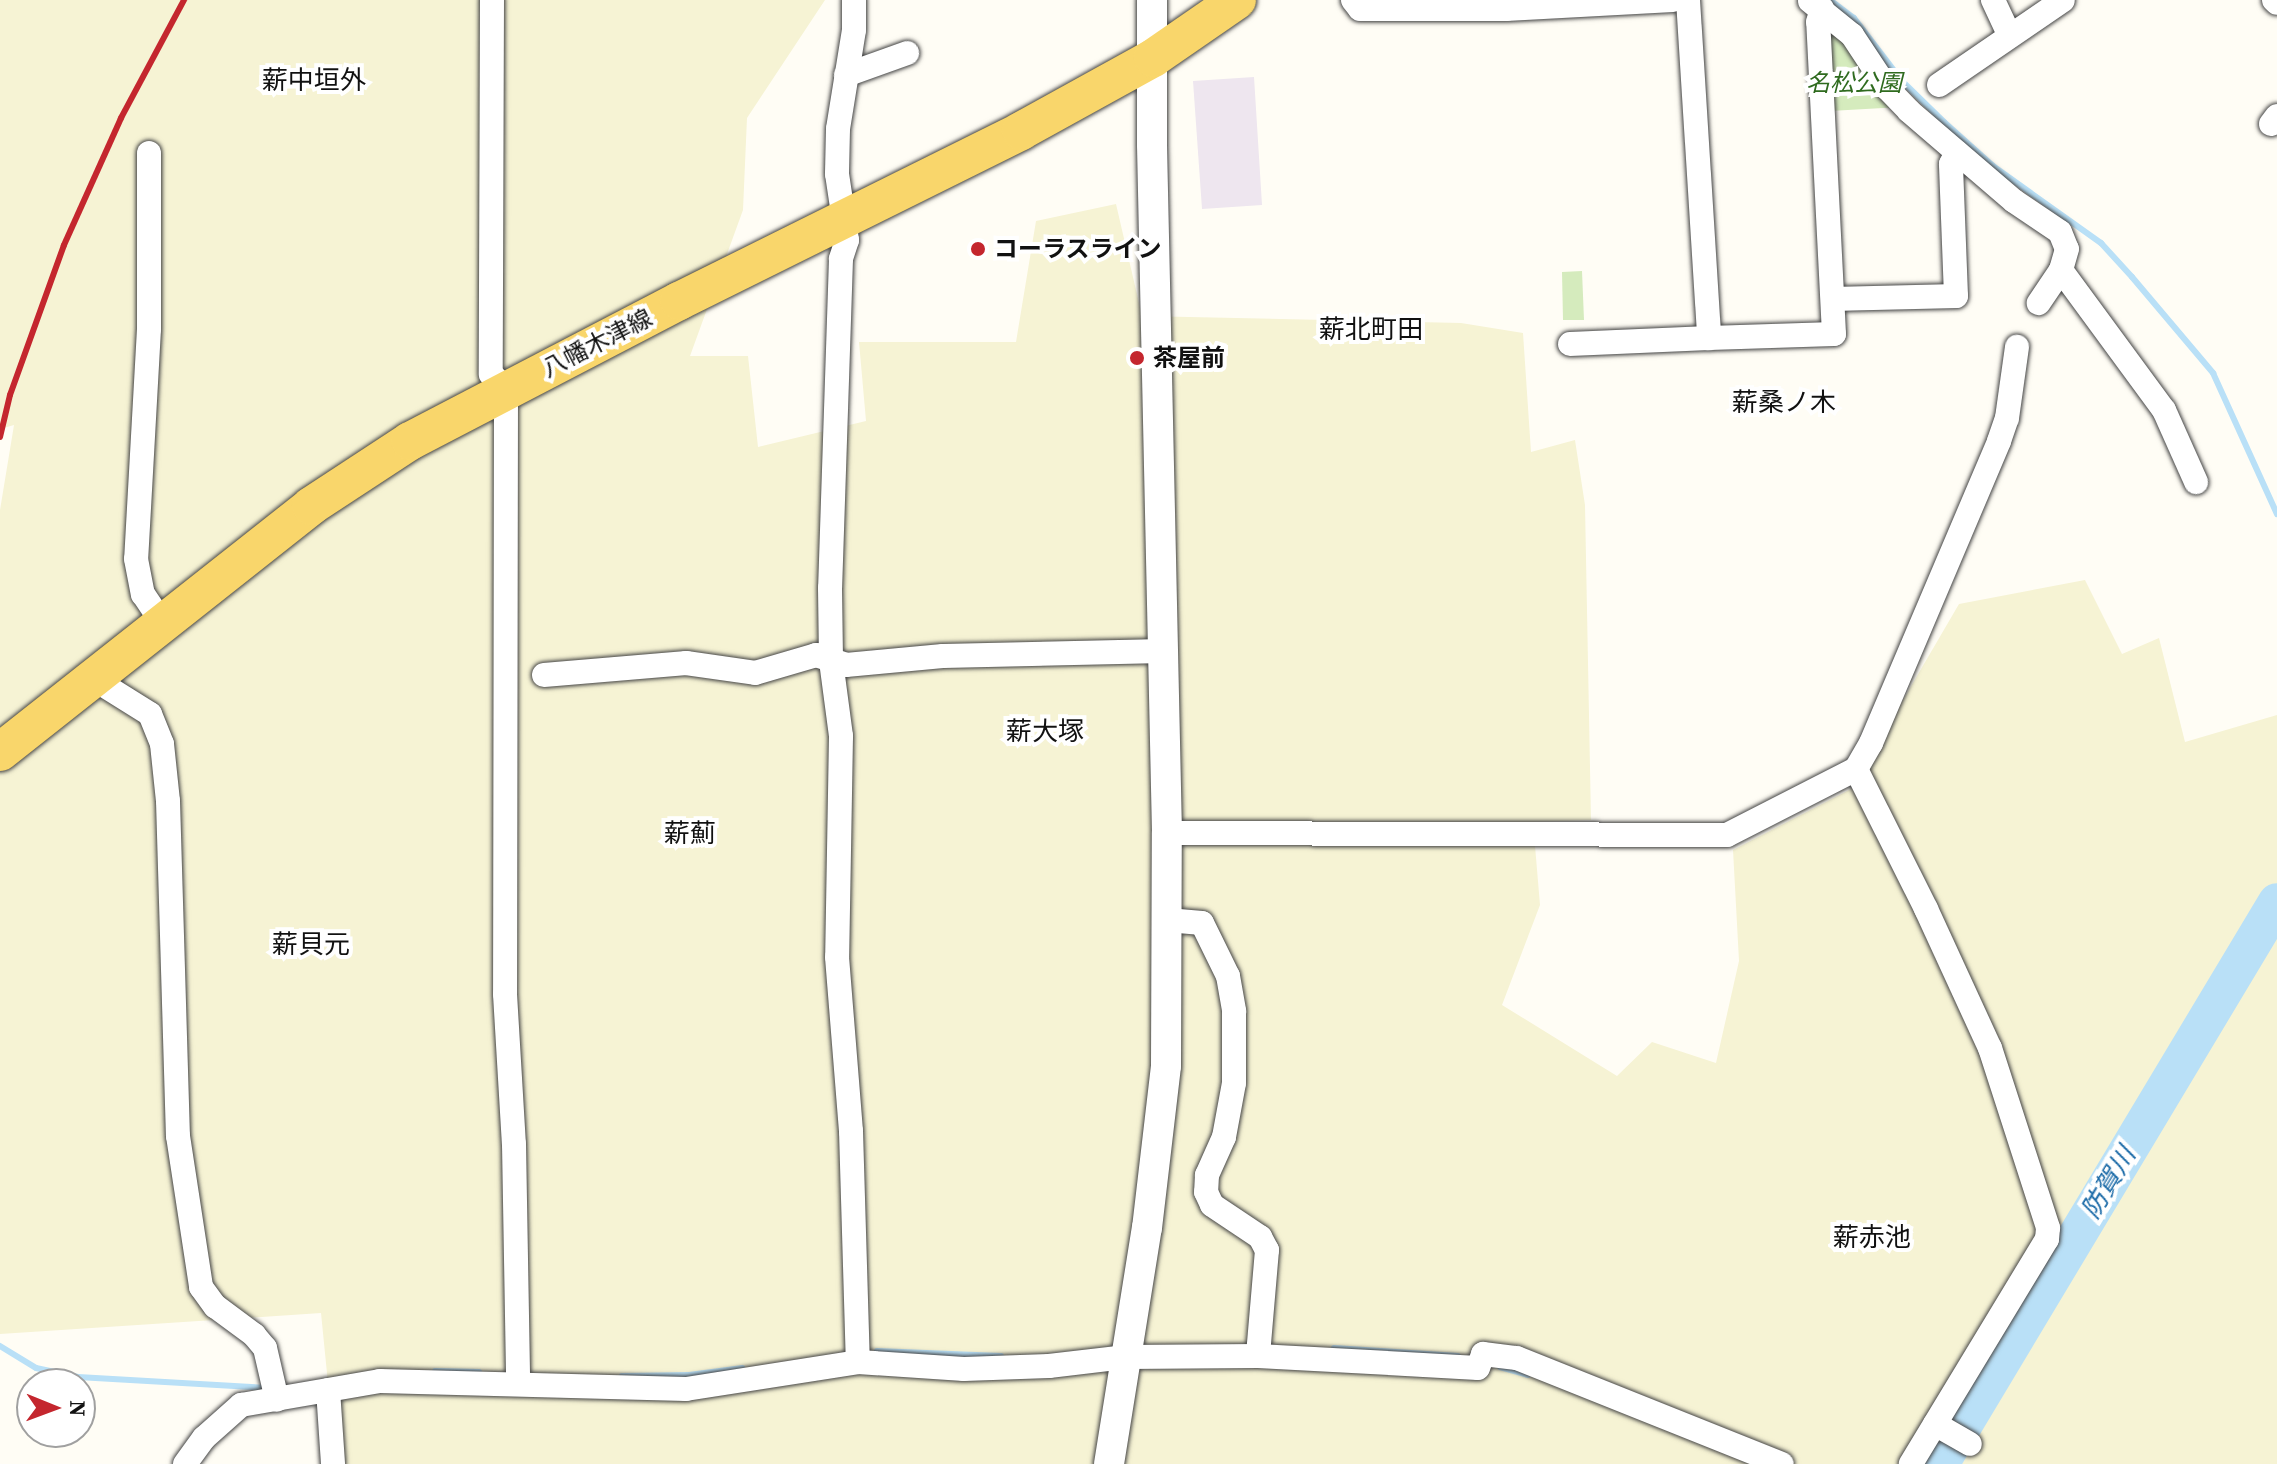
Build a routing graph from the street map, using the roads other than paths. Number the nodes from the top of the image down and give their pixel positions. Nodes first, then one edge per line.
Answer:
1 (492, 0) edge
2 (854, 0) edge
3 (1152, 0) edge
4 (1237, 0) edge
5 (1353, 0) edge
6 (1673, 0) edge
7 (1688, 0) edge
8 (1993, 0) edge
9 (2063, 0) edge
10 (1815, 4) edge
11 (2009, 34) junction
12 (1153, 58) junction
13 (897, 64) dead end
14 (846, 75) junction
15 (1939, 85) dead end
16 (1957, 152) junction
17 (149, 153) dead end
18 (845, 220) junction
19 (2061, 270) junction
20 (1833, 299) junction
21 (2039, 303) dead end
22 (1709, 338) junction
23 (1570, 344) dead end
24 (2017, 347) dead end
25 (506, 389) junction
26 (2196, 482) dead end
27 (162, 622) junction
28 (1164, 651) junction
29 (831, 661) junction
30 (544, 675) dead end
31 (94, 679) junction
32 (0, 752) edge
33 (1856, 769) junction
34 (1167, 833) junction
35 (1167, 920) junction
36 (1259, 1348) junction
37 (858, 1355) junction
38 (1126, 1357) junction
39 (518, 1376) junction
40 (328, 1390) junction
41 (276, 1392) junction
42 (1940, 1426) junction
43 (1970, 1444) dead end
44 (185, 1464) edge
45 (333, 1464) edge
46 (1109, 1464) edge
47 (1782, 1464) edge
48 (1911, 1464) edge

1 - 25 street
2 - 14 street
3 - 12 street
4 - 12 main road, 八幡木津線
5 - 6 street
7 - 22 street
8 - 11 street
9 - 11 street
10 - 16 street
10 - 20 street
11 - 15 street
12 - 18 main road, 八幡木津線
12 - 28 street
13 - 14 street
14 - 18 street
16 - 19 street
16 - 20 street
17 - 27 street
18 - 25 main road, 八幡木津線
18 - 29 street
19 - 21 street
19 - 26 street
20 - 22 street
22 - 23 street
24 - 33 street
25 - 27 main road, 八幡木津線
25 - 39 street
27 - 31 main road, 八幡木津線
28 - 29 street
28 - 34 street
29 - 30 street
29 - 37 street
31 - 32 main road, 八幡木津線
31 - 41 street
33 - 34 street
33 - 42 street
34 - 35 street
35 - 36 street
35 - 38 street
36 - 38 street
36 - 47 street
37 - 38 street
37 - 39 street
38 - 46 street
39 - 40 street
40 - 41 street
40 - 45 street
41 - 44 street
42 - 43 street
42 - 48 street

